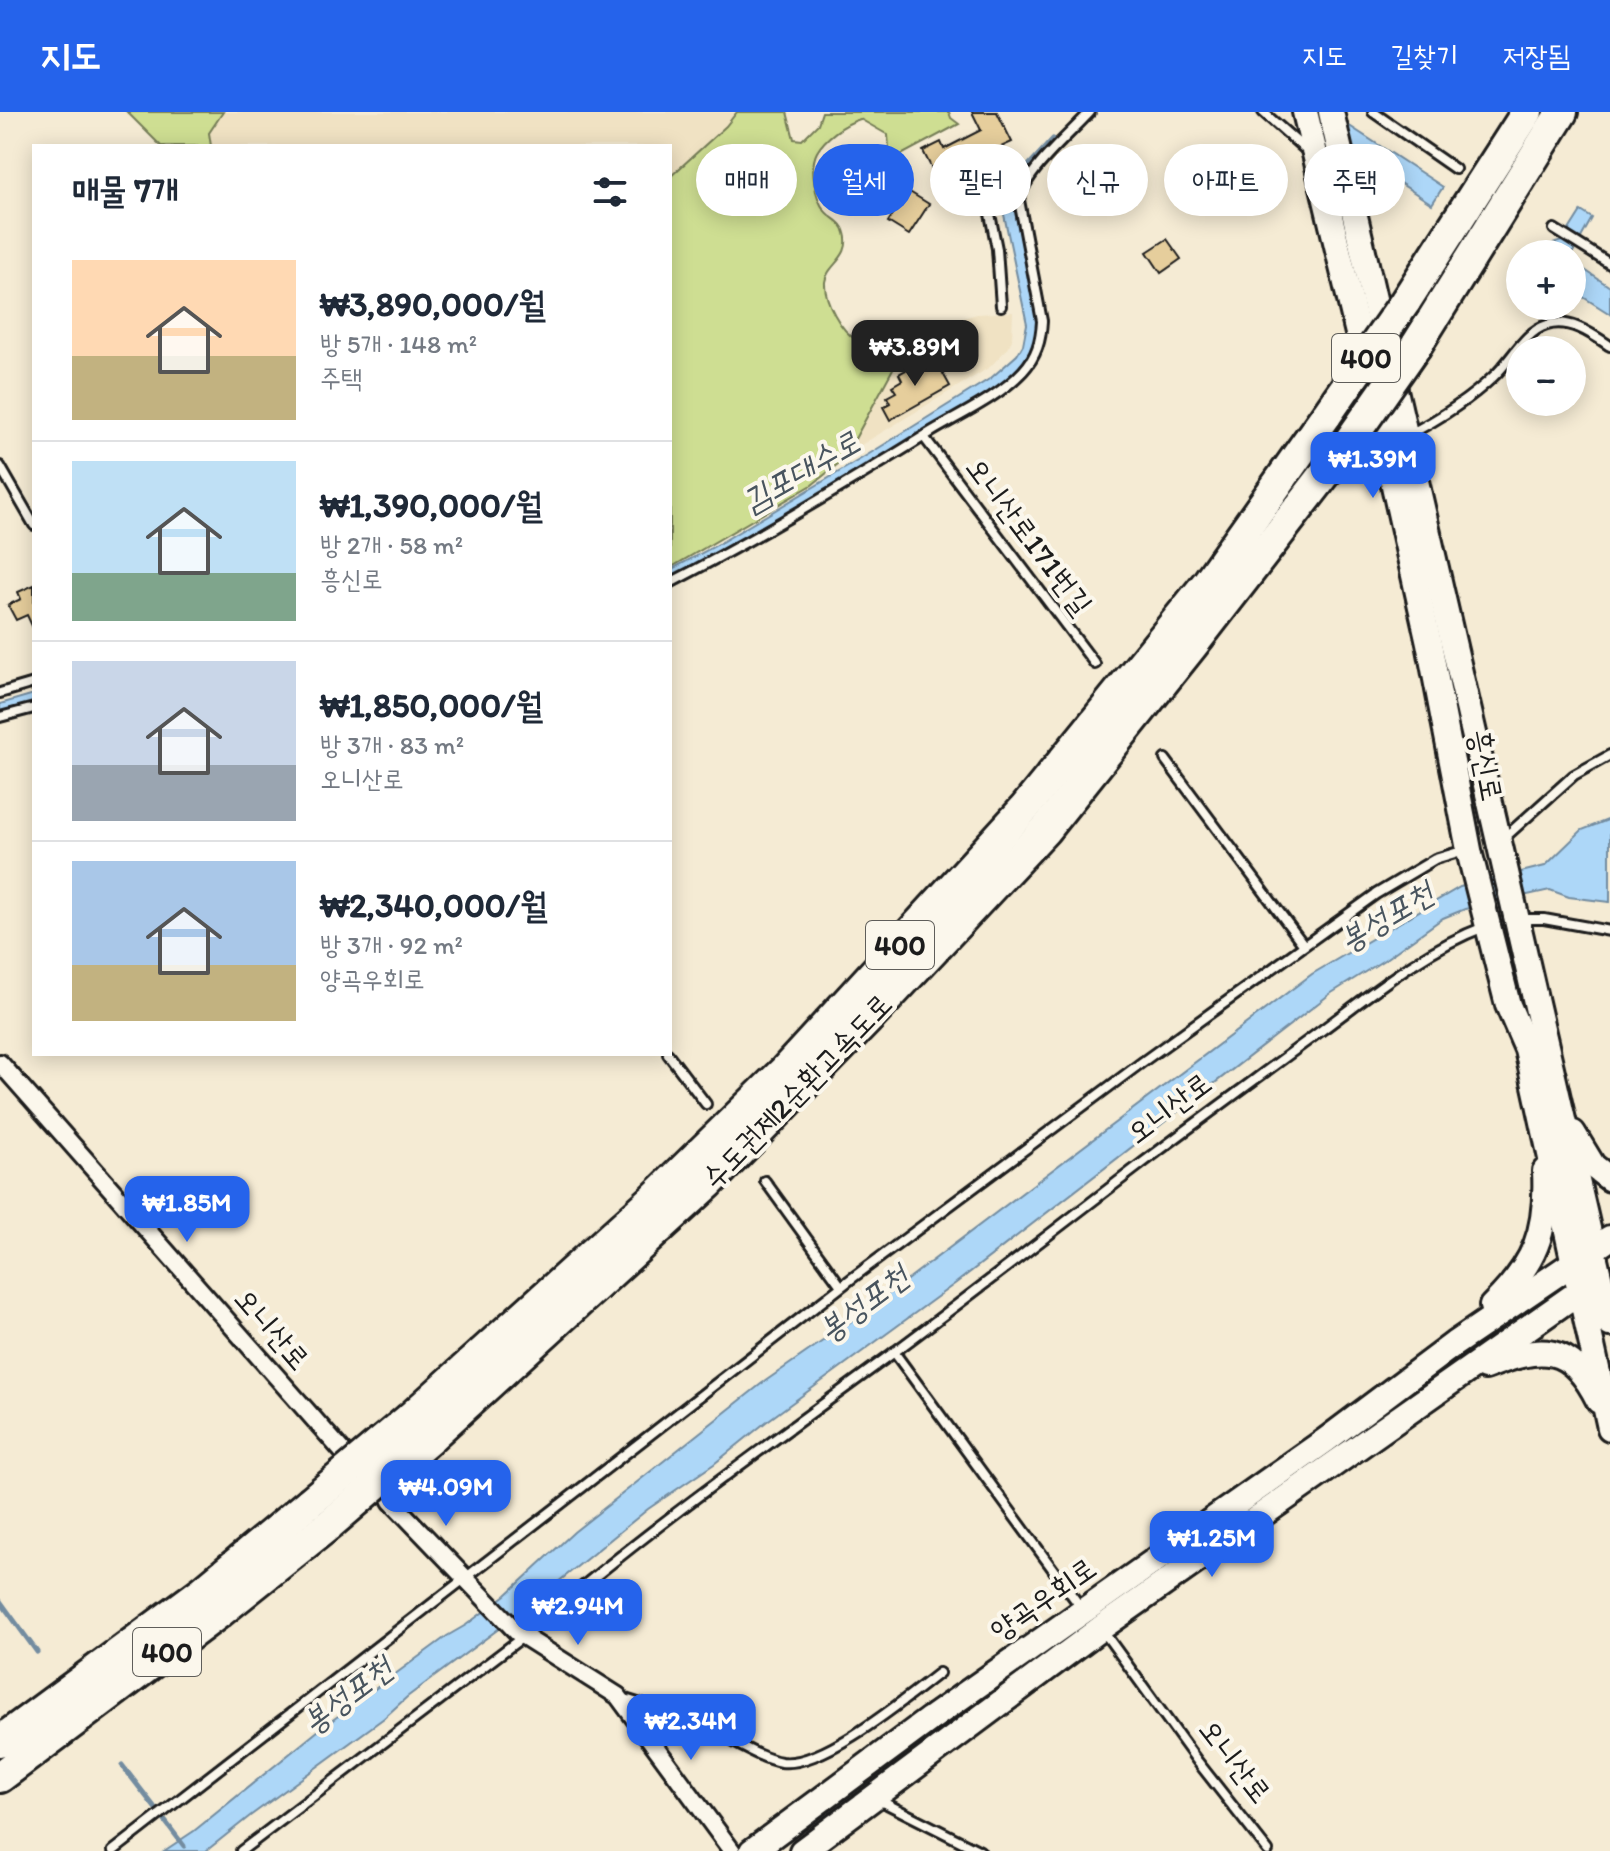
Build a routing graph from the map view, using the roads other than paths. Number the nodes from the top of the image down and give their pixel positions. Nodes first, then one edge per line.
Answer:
1 (1090, 112) edge
2 (1263, 112) edge
3 (1305, 112) edge
4 (1331, 112) edge
5 (1373, 112) edge
6 (1527, 112) edge
7 (1562, 112) edge
8 (1310, 144) edge
9 (1321, 144) edge
10 (1328, 144) edge
11 (1455, 169) dead end
12 (1031, 177) edge
13 (990, 216) edge
14 (1022, 216) edge
15 (1339, 216) edge
16 (1344, 216) edge
17 (1554, 229) dead end
18 (1610, 264) edge
19 (1001, 306) dead end
20 (1610, 346) edge
21 (924, 437) junction
22 (1405, 437) junction
23 (0, 466) edge
24 (32, 522) edge
25 (672, 582) edge
26 (1095, 664) dead end
27 (32, 684) edge
28 (0, 693) edge
29 (32, 709) edge
30 (0, 717) edge
31 (1610, 755) edge
32 (1165, 759) dead end
33 (1500, 846) junction
34 (1470, 852) junction
35 (1516, 914) junction
36 (1487, 921) junction
37 (1610, 931) edge
38 (1303, 944) junction
39 (670, 1056) edge
40 (0, 1063) edge
41 (706, 1104) dead end
42 (1552, 1113) junction
43 (1610, 1179) edge
44 (765, 1181) dead end
45 (1593, 1251) edge
46 (1597, 1279) edge
47 (841, 1286) junction
48 (1610, 1324) edge
49 (1454, 1344) junction
50 (894, 1352) junction
51 (1446, 1383) junction
52 (1609, 1423) edge
53 (421, 1428) junction
54 (343, 1452) dead end
55 (391, 1501) dead end
56 (468, 1580) junction
57 (1083, 1610) junction
58 (1101, 1628) junction
59 (521, 1634) junction
60 (939, 1673) dead end
61 (618, 1696) junction
62 (0, 1741) edge
63 (0, 1777) edge
64 (873, 1797) junction
65 (113, 1851) edge
66 (241, 1851) edge
67 (732, 1851) edge
68 (752, 1851) edge
69 (802, 1851) edge
70 (980, 1851) edge
71 (1268, 1851) edge

1 - 12 lane
2 - 8 lane
3 - 9 main road, 흥신로
4 - 10 main road, 흥신로
5 - 11 lane
6 - 53 highway, 수도권제2순환고속도로 / 400, bridge
7 - 53 highway, 수도권제2순환고속도로 / 400, bridge
13 - 19 lane
14 - 21 lane, 오니산로171번길
15 - 34 main road, 흥신로
16 - 22 main road, 흥신로
17 - 18 lane
20 - 22 lane
21 - 25 lane, 오니산로171번길
21 - 26 lane, 오니산로171번길
22 - 33 main road, 흥신로
23 - 24 lane
27 - 28 lane
29 - 30 lane
31 - 33 lane
32 - 38 lane
33 - 35 main road, 흥신로
34 - 36 main road, 흥신로
34 - 38 lane
35 - 37 lane
35 - 42 main road, 흥신로
36 - 42 main road, 흥신로
36 - 50 lane, 오니산로
38 - 47 lane
39 - 41 lane
40 - 54 street, 오니산로
42 - 43 main road
42 - 45 main road, 흥신로
42 - 49 main road
44 - 47 lane
45 - 46 main road, 흥신로
45 - 49 main road, 양곡우회로
46 - 48 main road, 흥신로
46 - 51 main road, 양곡우회로
46 - 52 main road, 흥신로
47 - 56 lane
49 - 57 main road, 양곡우회로
50 - 57 lane
50 - 59 lane, 오니산로
51 - 52 main road
51 - 58 main road, 양곡우회로
53 - 62 highway, 수도권제2순환고속도로 / 400, bridge
53 - 63 highway, 수도권제2순환고속도로 / 400, bridge
55 - 56 street
56 - 59 street
56 - 65 lane
57 - 68 main road, 양곡우회로
58 - 64 main road, 양곡우회로
58 - 71 lane, 오니산로
59 - 61 street
59 - 66 lane, 오니산로
60 - 61 lane
61 - 67 street
64 - 69 main road, 양곡우회로
64 - 70 lane

